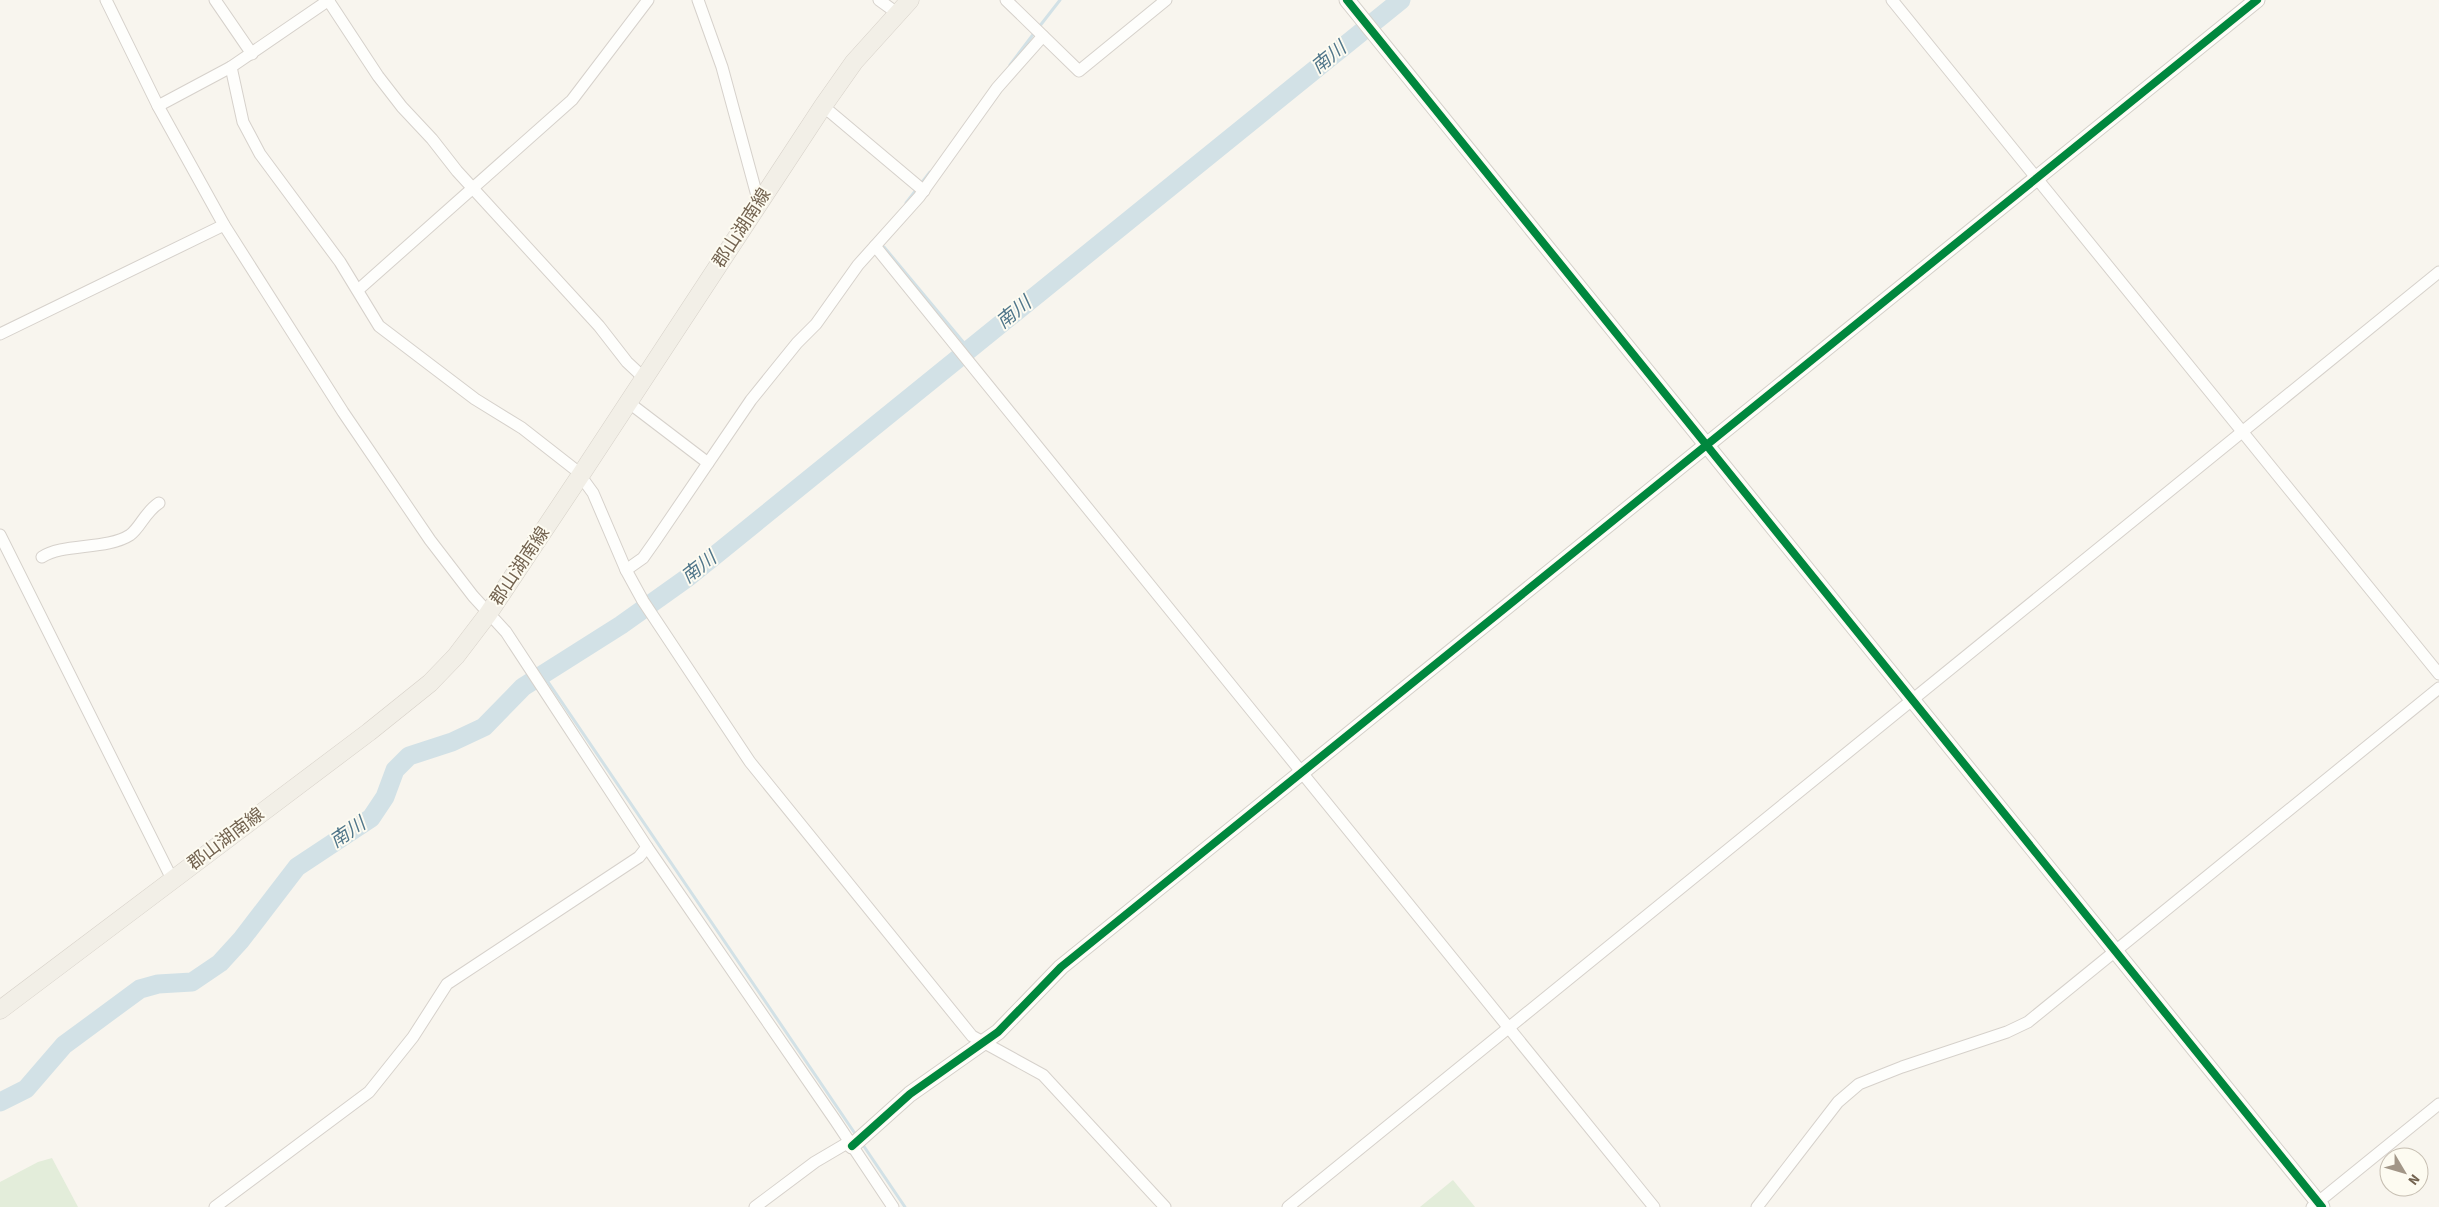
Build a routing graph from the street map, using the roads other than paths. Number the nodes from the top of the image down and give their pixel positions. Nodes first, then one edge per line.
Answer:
1 (106, 0) edge
2 (215, 0) edge
3 (329, 0) edge
4 (648, 0) edge
5 (698, 0) edge
6 (879, 0) edge
7 (910, 0) edge
8 (1006, 0) edge
9 (1166, 0) edge
10 (1347, 0) edge
11 (1892, 0) edge
12 (2257, 0) edge
13 (897, 13) junction
14 (1043, 36) junction
15 (252, 54) junction
16 (232, 67) junction
17 (158, 106) junction
18 (823, 106) junction
19 (2037, 177) junction
20 (472, 187) junction
21 (924, 191) junction
22 (758, 203) junction
23 (224, 225) junction
24 (875, 246) junction
25 (2439, 272) edge
26 (358, 290) junction
27 (0, 334) edge
28 (644, 378) junction
29 (628, 402) junction
30 (2242, 432) junction
31 (1706, 445) junction
32 (708, 463) junction
33 (580, 476) junction
34 (159, 503) dead end
35 (0, 535) edge
36 (42, 557) dead end
37 (626, 570) junction
38 (488, 614) junction
39 (2439, 674) edge
40 (2439, 688) edge
41 (1912, 700) junction
42 (1302, 772) junction
43 (646, 847) junction
44 (172, 879) junction
45 (2116, 951) junction
46 (0, 1010) edge
47 (1509, 1028) junction
48 (982, 1042) junction
49 (2439, 1104) edge
50 (850, 1144) junction
51 (2318, 1205) edge
52 (215, 1207) edge
53 (755, 1207) edge
54 (893, 1207) edge
55 (1165, 1207) edge
56 (1288, 1207) edge
57 (1654, 1207) edge
58 (1757, 1207) edge

1 - 17 street
2 - 15 street
3 - 15 street
3 - 20 street
4 - 20 street
5 - 22 street
6 - 13 street
7 - 13 main road, 郡山湖南線
8 - 14 street
9 - 14 street
10 - 31 street
11 - 19 street
12 - 19 street
13 - 18 main road, 郡山湖南線
14 - 21 street
15 - 16 street
16 - 17 street
16 - 26 street
17 - 23 street
18 - 21 street
18 - 22 main road, 郡山湖南線
19 - 30 street
19 - 31 street
20 - 26 street
20 - 28 street
21 - 24 street
22 - 28 main road, 郡山湖南線
23 - 27 street
23 - 38 street
24 - 32 street
24 - 42 street
25 - 30 street
26 - 33 street
28 - 29 main road, 郡山湖南線
29 - 32 street
29 - 33 main road, 郡山湖南線
30 - 39 street
30 - 41 street
31 - 41 street
31 - 42 street
32 - 37 street
33 - 37 street
33 - 38 main road, 郡山湖南線
34 - 36 street
35 - 44 street
37 - 48 street
38 - 43 street
38 - 44 main road, 郡山湖南線
40 - 45 street
41 - 45 street
41 - 47 street
42 - 47 street
42 - 48 street
43 - 50 street
43 - 52 street
44 - 46 main road, 郡山湖南線
45 - 51 street
45 - 58 street
47 - 56 street
47 - 57 street
48 - 50 street
48 - 55 street
49 - 51 street
50 - 53 street
50 - 54 street

